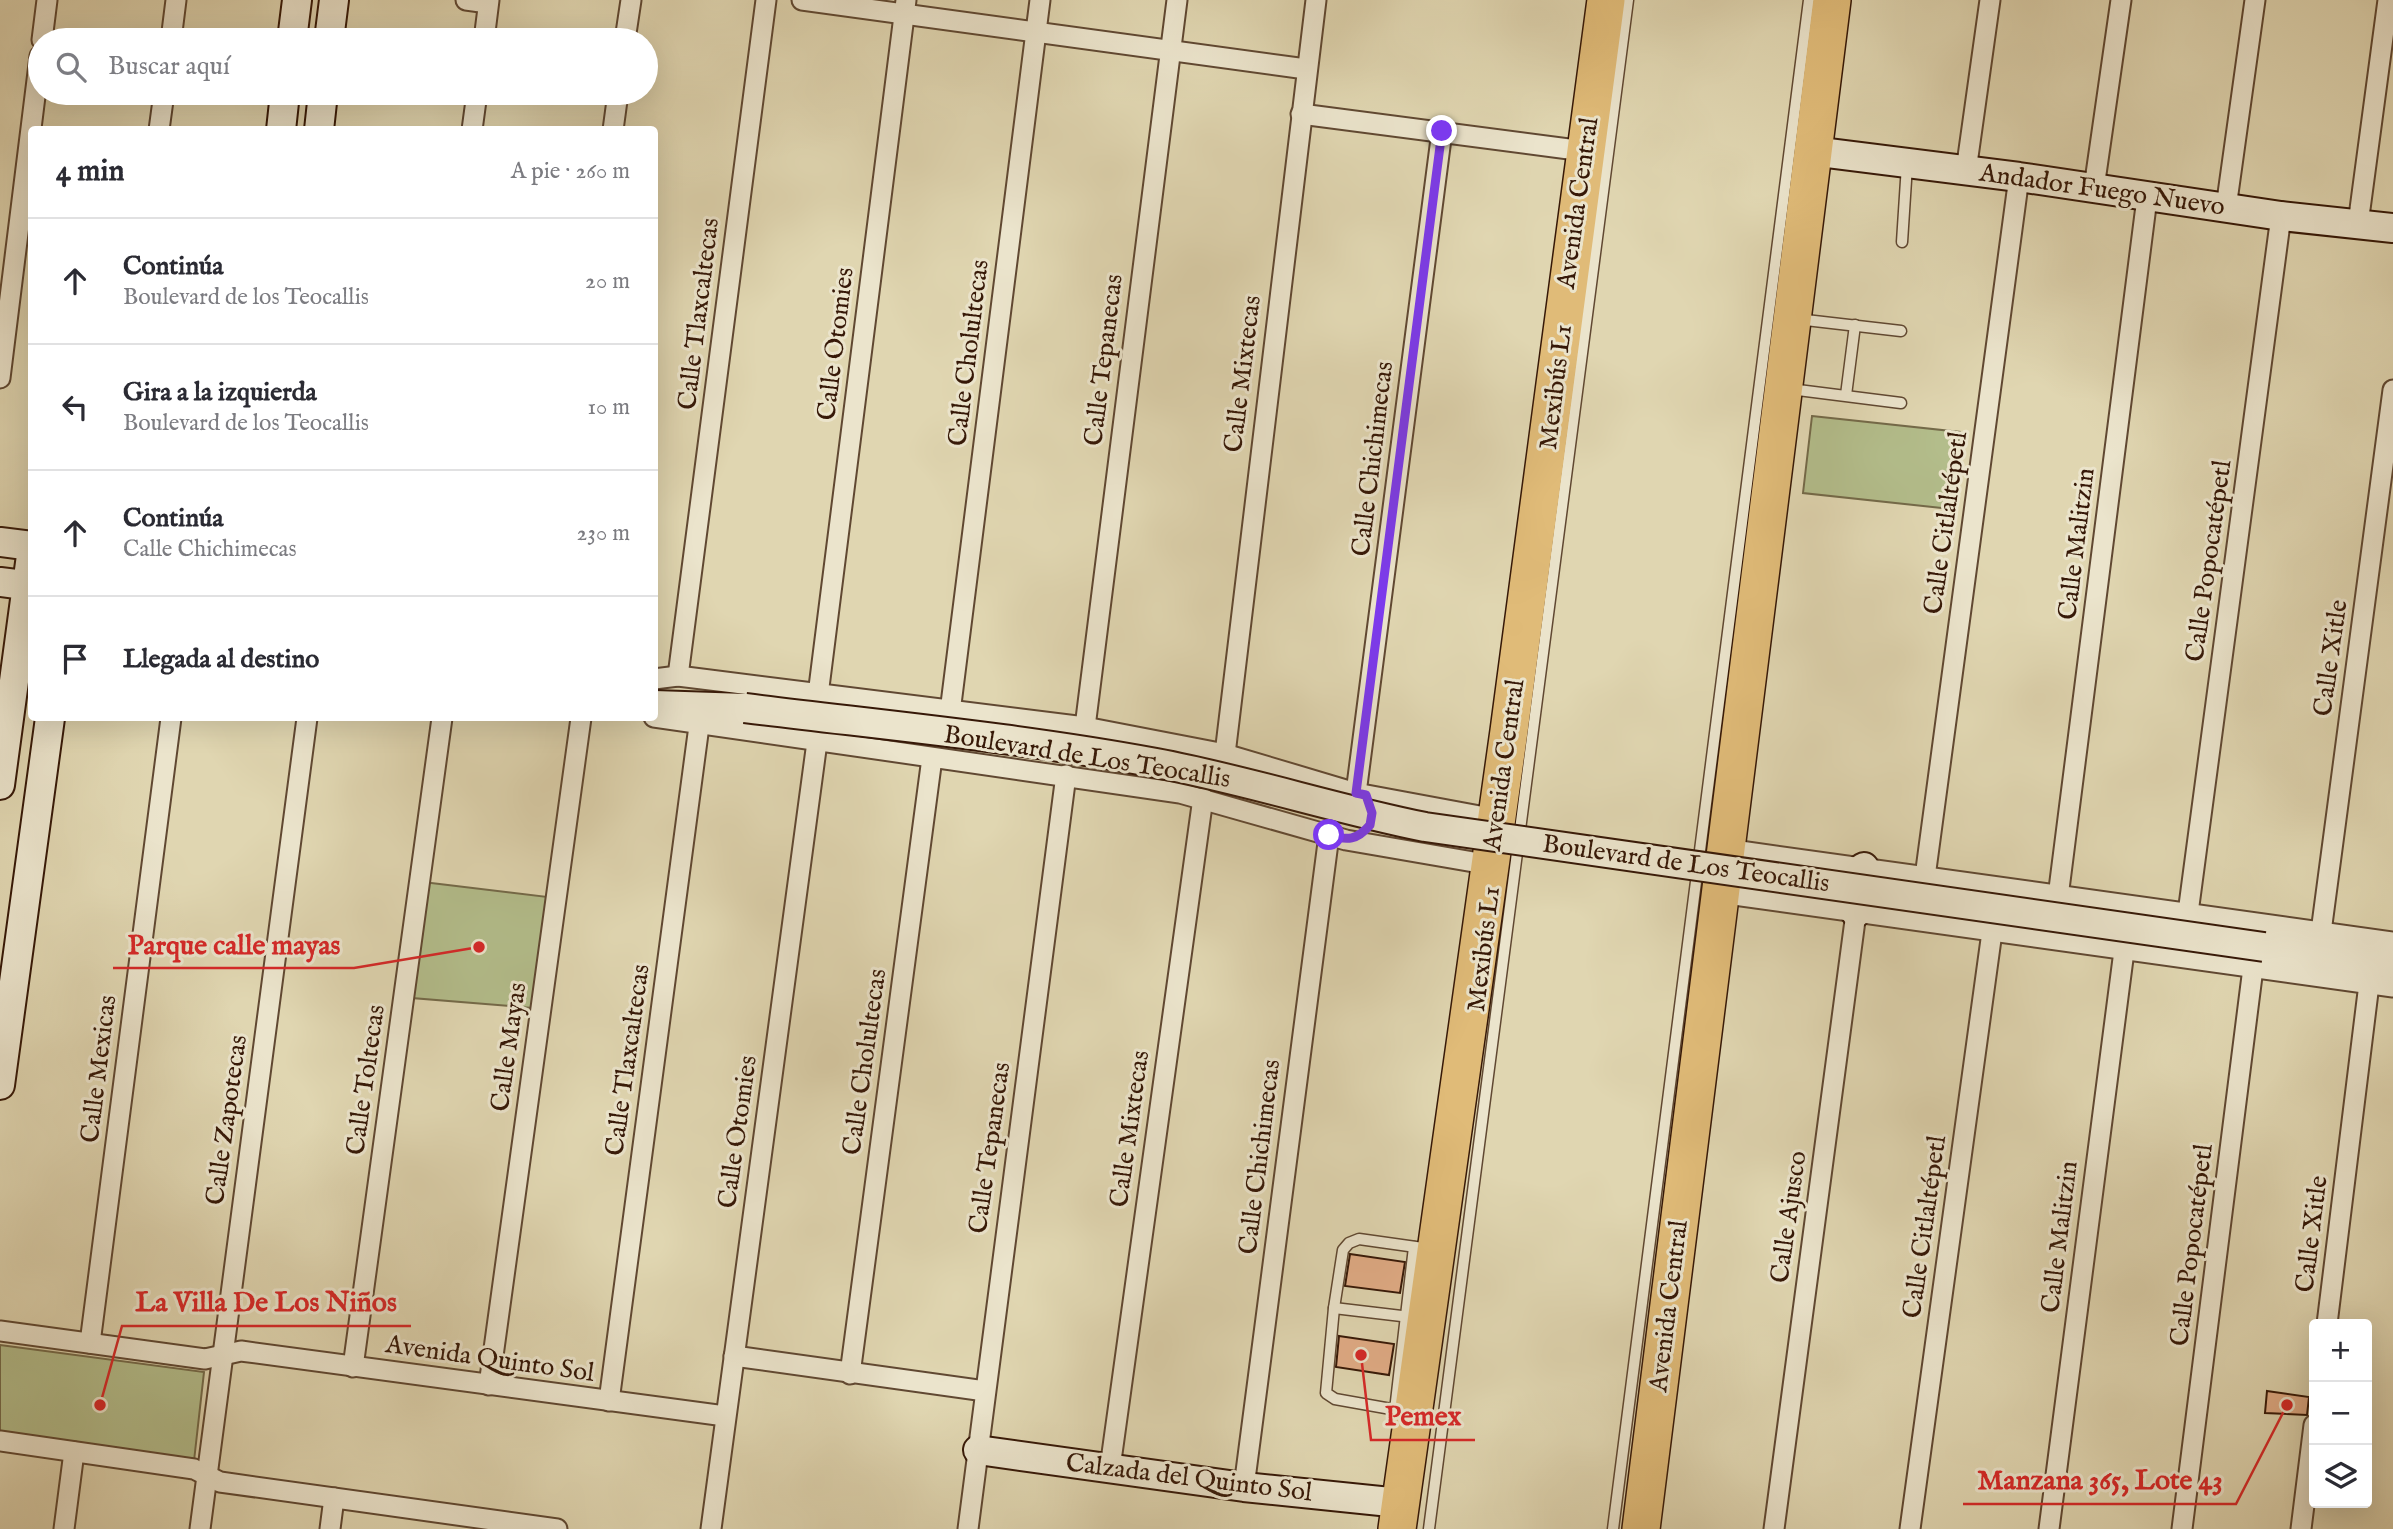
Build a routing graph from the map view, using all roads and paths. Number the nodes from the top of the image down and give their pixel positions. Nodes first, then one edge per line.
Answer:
1 (47, 0) edge
2 (176, 0) edge
3 (297, 0) edge
4 (334, 0) edge
5 (466, 0) edge
6 (631, 0) edge
7 (766, 0) edge
8 (802, 0) edge
9 (1040, 0) edge
10 (1177, 0) edge
11 (1315, 0) edge
12 (1606, 0) edge
13 (1628, 0) edge
14 (1809, 0) edge
15 (1832, 0) edge
16 (1990, 0) edge
17 (2121, 0) edge
18 (2255, 0) edge
19 (2388, 0) edge
20 (489, 2) edge
21 (905, 7) edge
22 (44, 28) edge
23 (172, 28) edge
24 (294, 28) edge
25 (331, 28) edge
26 (486, 28) edge
27 (627, 28) edge
28 (1035, 31) junction
29 (1170, 50) junction
30 (1306, 69) junction
31 (34, 105) edge
32 (162, 105) edge
33 (284, 105) edge
34 (322, 105) edge
35 (475, 105) edge
36 (616, 105) edge
37 (1301, 114) junction
38 (31, 126) edge
39 (160, 126) edge
40 (281, 126) edge
41 (319, 126) edge
42 (473, 126) edge
43 (614, 126) edge
44 (1442, 131) junction
45 (1584, 151) junction
46 (1812, 151) junction
47 (28, 153) edge
48 (1907, 163) junction
49 (1966, 170) junction
50 (2020, 177) junction
51 (2094, 188) junction
52 (2147, 198) junction
53 (2226, 208) junction
54 (2281, 216) junction
55 (2358, 224) junction
56 (2393, 228) edge
57 (1902, 242) dead end
58 (1791, 318) junction
59 (1855, 325) junction
60 (1901, 331) dead end
61 (0, 378) edge
62 (1783, 388) junction
63 (2393, 390) edge
64 (1846, 395) junction
65 (1901, 403) dead end
66 (0, 542) edge
67 (28, 546) edge
68 (28, 559) edge
69 (19, 585) edge
70 (662, 680) edge
71 (818, 695) junction
72 (658, 705) edge
73 (740, 707) junction
74 (950, 712) junction
75 (658, 718) edge
76 (50, 721) edge
77 (171, 721) edge
78 (307, 721) edge
79 (443, 721) edge
80 (581, 721) edge
81 (699, 726) junction
82 (1085, 727) junction
83 (817, 742) junction
84 (1224, 754) junction
85 (932, 758) junction
86 (1066, 775) junction
87 (0, 785) edge
88 (1361, 794) junction
89 (1203, 798) junction
90 (1496, 819) junction
91 (1337, 838) junction
92 (1726, 849) junction
93 (1490, 865) junction
94 (1864, 867) junction
95 (1925, 877) junction
96 (1720, 893) junction
97 (2058, 897) junction
98 (1856, 913) junction
99 (2188, 913) junction
100 (1992, 932) junction
101 (2322, 932) junction
102 (2393, 942) edge
103 (2124, 951) junction
104 (2393, 964) edge
105 (2253, 968) junction
106 (2369, 984) junction
107 (2393, 987) edge
108 (0, 1085) edge
109 (1424, 1248) junction
110 (1334, 1308) junction
111 (1416, 1318) junction
112 (2328, 1319) edge
113 (0, 1331) edge
114 (90, 1343) junction
115 (223, 1354) junction
116 (734, 1356) junction
117 (353, 1367) junction
118 (850, 1374) junction
119 (489, 1385) junction
120 (985, 1391) junction
121 (609, 1401) junction
122 (1404, 1411) junction
123 (725, 1416) junction
124 (0, 1441) edge
125 (2311, 1445) edge
126 (978, 1450) junction
127 (74, 1452) junction
128 (1110, 1468) junction
129 (207, 1475) junction
130 (1244, 1487) junction
131 (334, 1498) junction
132 (1398, 1516) edge
133 (474, 1523) edge
134 (64, 1529) edge
135 (200, 1529) edge
136 (330, 1529) edge
137 (557, 1529) edge
138 (711, 1529) edge
139 (968, 1529) edge
140 (1429, 1529) edge
141 (1612, 1529) edge
142 (1641, 1529) edge
143 (1773, 1529) edge
144 (1910, 1529) edge
145 (2049, 1529) edge
146 (2182, 1529) edge
147 (2301, 1529) edge

1 - 22 street
2 - 23 street
3 - 24 street
4 - 25 street
5 - 20 street
6 - 27 street
7 - 70 street, Calle Tlaxcaltecas
8 - 21 street
9 - 28 street, Calle Cholultecas
10 - 29 street, Calle Tepanecas
11 - 30 street, Calle Mixtecas
12 - 45 highway, Avenida Central
13 - 140 lane, Mexibús L1
14 - 141 lane
15 - 46 highway, Avenida Central
16 - 49 street
17 - 51 street
18 - 53 street
19 - 55 street
20 - 26 street
21 - 28 street
21 - 71 street, Calle Otomies
28 - 29 street
28 - 74 street, Calle Cholultecas
29 - 30 street
29 - 82 street, Calle Tepanecas
30 - 37 street, Calle Mixtecas
31 - 38 street
32 - 39 street
33 - 40 street
34 - 41 street
35 - 42 street
36 - 43 street
37 - 44 street
37 - 84 street, Calle Mixtecas
44 - 45 street
44 - 88 street, Calle Chichimecas
45 - 90 highway, Avenida Central
46 - 48 street, Andador Fuego Nuevo
46 - 58 highway, Avenida Central
47 - 61 street
48 - 49 street, Andador Fuego Nuevo
48 - 57 lane
49 - 50 street, Andador Fuego Nuevo
50 - 51 street, Andador Fuego Nuevo
50 - 95 street, Calle Citlaltépetl
51 - 52 street, Andador Fuego Nuevo
52 - 53 street, Andador Fuego Nuevo
52 - 97 street, Calle Malitzin
53 - 54 street, Andador Fuego Nuevo
54 - 55 street, Andador Fuego Nuevo
54 - 99 street, Calle Popocatépetl
55 - 56 street, Andador Fuego Nuevo
58 - 59 lane
58 - 62 highway, Avenida Central
59 - 60 lane
59 - 64 lane
62 - 64 lane
62 - 92 highway, Avenida Central
63 - 101 street, Calle Xitle
64 - 65 lane
66 - 67 street
68 - 69 street
69 - 87 street
70 - 71 street, Boulevard de Los Teocallis
70 - 73 street, Boulevard de Los Teocallis
71 - 74 street, Boulevard de Los Teocallis
72 - 73 street, Boulevard de Los Teocallis
73 - 104 street, Boulevard de Los Teocallis, bridge
74 - 82 street, Boulevard de Los Teocallis
75 - 81 street, Boulevard de Los Teocallis
76 - 108 street
77 - 114 street, Calle Mexicas
78 - 115 street, Calle Zapotecas
79 - 117 street, Calle Toltecas
80 - 119 street, Calle Mayas
81 - 83 street, Boulevard de Los Teocallis
81 - 121 street, Calle Tlaxcaltecas
82 - 84 street, Boulevard de Los Teocallis
83 - 85 street, Boulevard de Los Teocallis
83 - 116 street, Calle Otomies
84 - 88 street, Boulevard de Los Teocallis
85 - 86 street, Boulevard de Los Teocallis
85 - 118 street, Calle Cholultecas
86 - 89 street, Boulevard de Los Teocallis
86 - 120 street, Calle Tepanecas
88 - 90 street, Boulevard de Los Teocallis
88 - 91 street
89 - 91 street, Boulevard de Los Teocallis
89 - 128 street, Calle Mixtecas
90 - 93 highway, Avenida Central
91 - 93 street, Boulevard de Los Teocallis
91 - 130 street, Calle Chichimecas
92 - 94 street, Boulevard de Los Teocallis
92 - 96 highway, Avenida Central
93 - 109 highway, Avenida Central
94 - 95 street, Boulevard de Los Teocallis
94 - 98 street
95 - 97 street, Boulevard de Los Teocallis
96 - 98 street, Boulevard de Los Teocallis
96 - 142 highway, Avenida Central
97 - 99 street, Boulevard de Los Teocallis
98 - 100 street, Boulevard de Los Teocallis
98 - 143 street, Calle Ajusco
99 - 101 street, Boulevard de Los Teocallis
100 - 103 street, Boulevard de Los Teocallis
100 - 144 street, Calle Citlaltépetl
101 - 102 street, Boulevard de Los Teocallis
103 - 105 street, Boulevard de Los Teocallis
103 - 145 street, Calle Malitzin
105 - 106 street, Boulevard de Los Teocallis
105 - 146 street, Calle Popocatépetl
106 - 107 street, Boulevard de Los Teocallis
106 - 112 street, Calle Xitle
109 - 110 lane
109 - 111 highway, Avenida Central
110 - 111 lane
110 - 122 lane
111 - 122 highway, Avenida Central
113 - 114 street, Avenida Quinto Sol
114 - 115 street, Avenida Quinto Sol
115 - 117 street, Avenida Quinto Sol
115 - 129 street, Calle Zapotecas
116 - 118 street
116 - 123 street, Calle Otomies
117 - 119 street, Avenida Quinto Sol
118 - 120 street
119 - 121 street, Avenida Quinto Sol
120 - 126 street, Calle Tepanecas
121 - 123 street, Avenida Quinto Sol
122 - 132 highway, Avenida Central
123 - 138 street, Calle Otomies
124 - 127 street
125 - 147 street
126 - 128 street, Calzada del Quinto Sol
126 - 139 street, Calle Tepanecas
127 - 129 street
127 - 134 street
128 - 130 street, Calzada del Quinto Sol
129 - 131 street
129 - 135 street, Calle Zapotecas
130 - 132 street, Calzada del Quinto Sol
131 - 133 street
131 - 136 street
133 - 137 street

